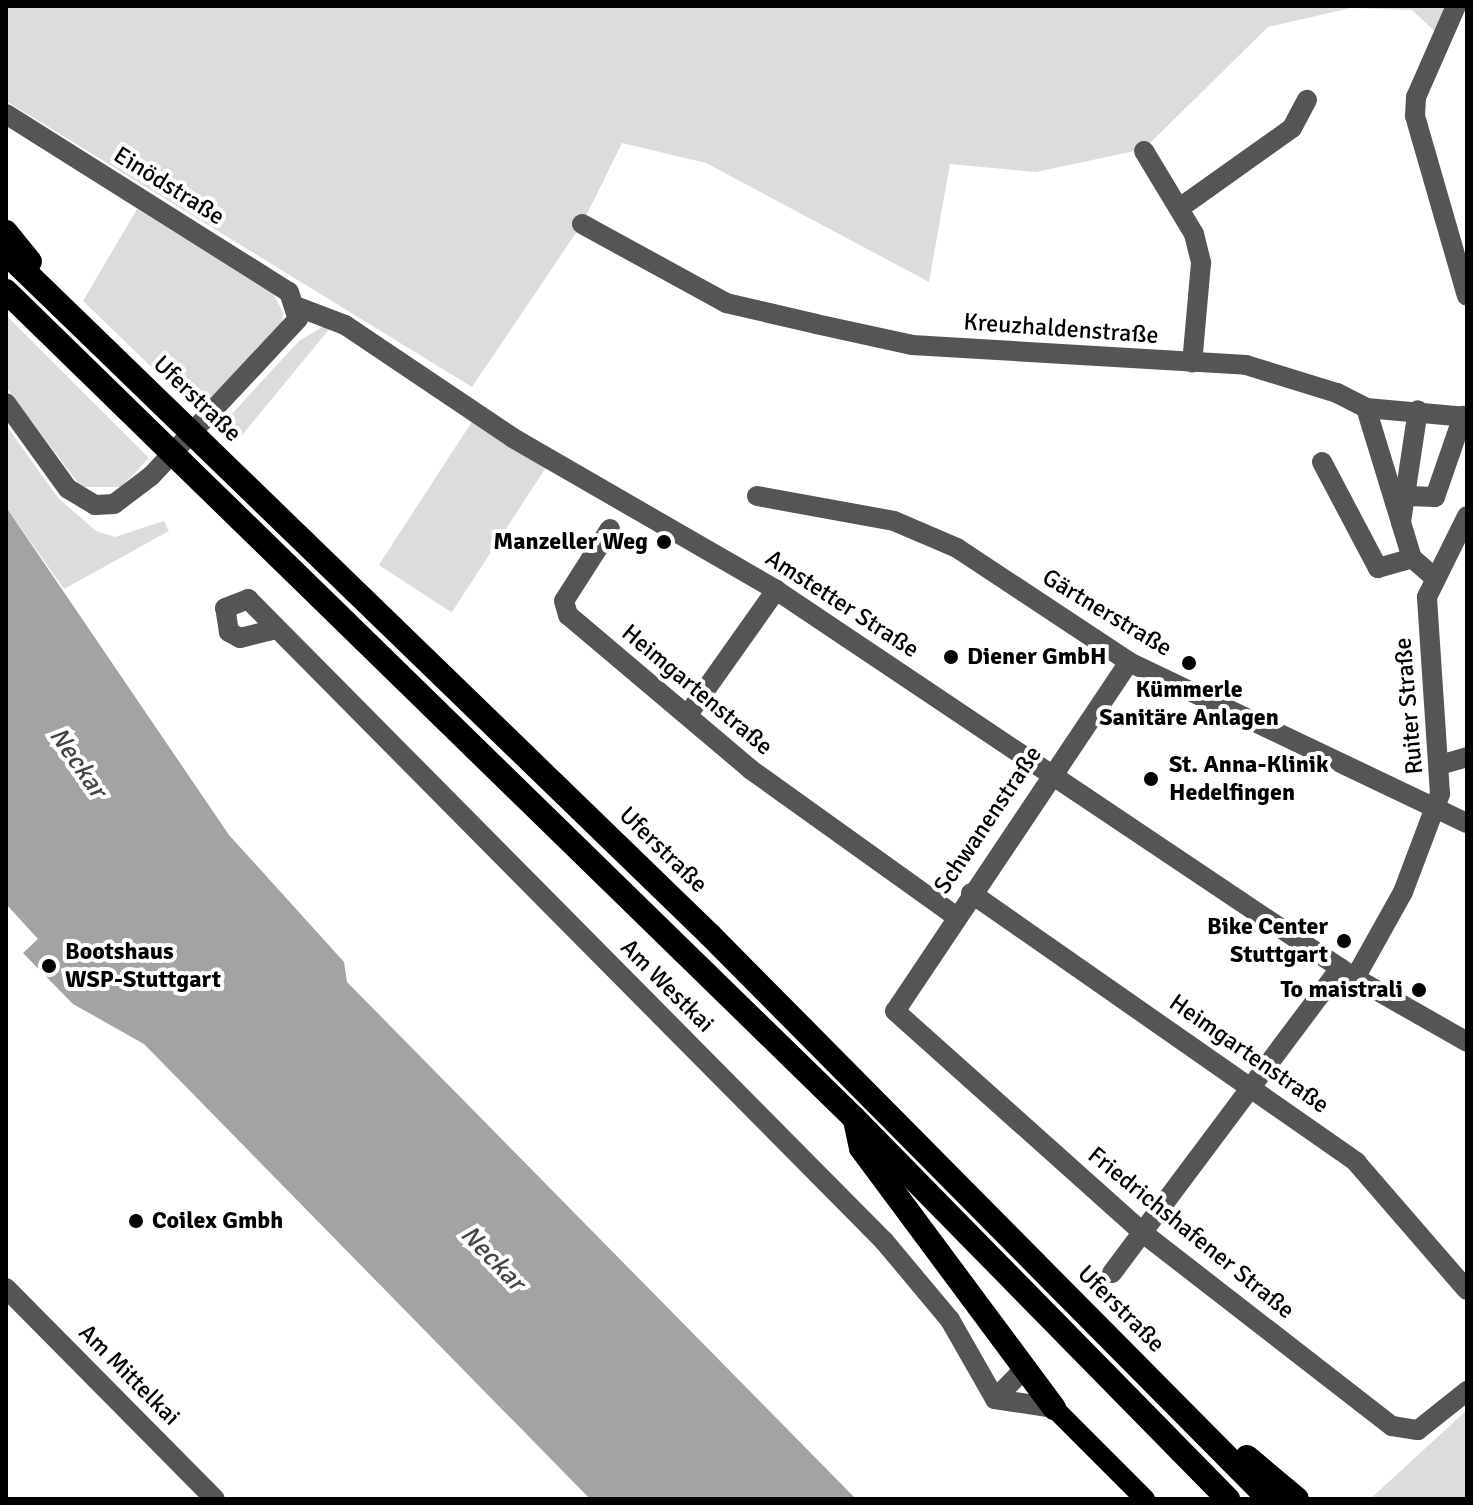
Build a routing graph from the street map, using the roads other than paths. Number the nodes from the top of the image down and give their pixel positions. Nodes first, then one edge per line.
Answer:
1 (1456, 6) edge
2 (1307, 100) dead end
3 (6, 114) edge
4 (1144, 151) dead end
5 (1181, 207) junction
6 (582, 224) dead end
7 (6, 232) edge
8 (6, 253) edge
9 (40, 286) junction
10 (6, 291) edge
11 (1467, 296) edge
12 (298, 307) junction
13 (6, 310) edge
14 (54, 338) junction
15 (1192, 363) junction
16 (6, 403) edge
17 (1366, 408) junction
18 (1418, 410) junction
19 (1465, 416) edge
20 (1322, 462) dead end
21 (757, 496) dead end
22 (1408, 496) junction
23 (1467, 516) edge
24 (1401, 522) junction
25 (610, 529) dead end
26 (1412, 558) junction
27 (1435, 578) junction
28 (776, 590) junction
29 (276, 629) dead end
30 (1129, 662) junction
31 (689, 713) junction
32 (1467, 757) edge
33 (1443, 764) junction
34 (1051, 774) junction
35 (1435, 808) junction
36 (1467, 823) edge
37 (971, 893) junction
38 (954, 915) junction
39 (1347, 973) junction
40 (895, 1011) joint
41 (1467, 1042) edge
42 (1255, 1089) junction
43 (854, 1118) junction
44 (1143, 1233) junction
45 (1112, 1273) dead end
46 (6, 1288) edge
47 (1467, 1290) edge
48 (1021, 1372) junction
49 (1467, 1391) edge
50 (995, 1399) junction
51 (1054, 1408) junction
52 (1218, 1448) junction
53 (215, 1499) edge
54 (1145, 1499) edge
55 (1228, 1499) edge
56 (1269, 1499) edge
57 (1297, 1499) edge

1 - 11 street
2 - 5 street
3 - 12 street, Einödstraße
4 - 5 street
5 - 15 street
6 - 15 street, Kreuzhaldenstraße
7 - 9 highway
8 - 9 highway, Uferstraße
9 - 52 highway, Uferstraße
10 - 14 highway
12 - 16 street
12 - 28 street, Amstetter Straße
13 - 14 highway
14 - 43 highway
15 - 17 street, Kreuzhaldenstraße
17 - 18 street
17 - 24 street
18 - 19 street
18 - 22 street
19 - 22 street
20 - 26 street
21 - 30 street, Gärtnerstraße
22 - 24 street
23 - 27 street, Ruiter Straße
24 - 26 street
25 - 31 street, Heimgartenstraße
26 - 27 street
27 - 33 street, Ruiter Straße
28 - 31 street
28 - 34 street, Amstetter Straße
29 - 50 street, Am Westkai
30 - 34 street, Schwanenstraße
30 - 35 street, Gärtnerstraße
31 - 38 street, Heimgartenstraße
32 - 33 street
33 - 35 street, Ruiter Straße
34 - 37 street, Schwanenstraße
34 - 39 street, Amstetter Straße
35 - 36 street, Gärtnerstraße
35 - 39 street, Ruiter Straße
37 - 38 street, Schwanenstraße
37 - 42 street, Heimgartenstraße
38 - 40 street, Schwanenstraße
39 - 41 street, Amstetter Straße
39 - 42 street, Ruiter Straße
40 - 44 street, Friedrichshafener Straße
42 - 44 street, Ruiter Straße
42 - 47 street, Heimgartenstraße
43 - 48 highway
43 - 55 highway
44 - 45 street, Ruiter Straße
44 - 49 street, Friedrichshafener Straße
46 - 53 street, Am Mittelkai
48 - 50 street
48 - 51 highway
50 - 51 street
51 - 54 main road
52 - 56 highway, Uferstraße
52 - 57 highway

